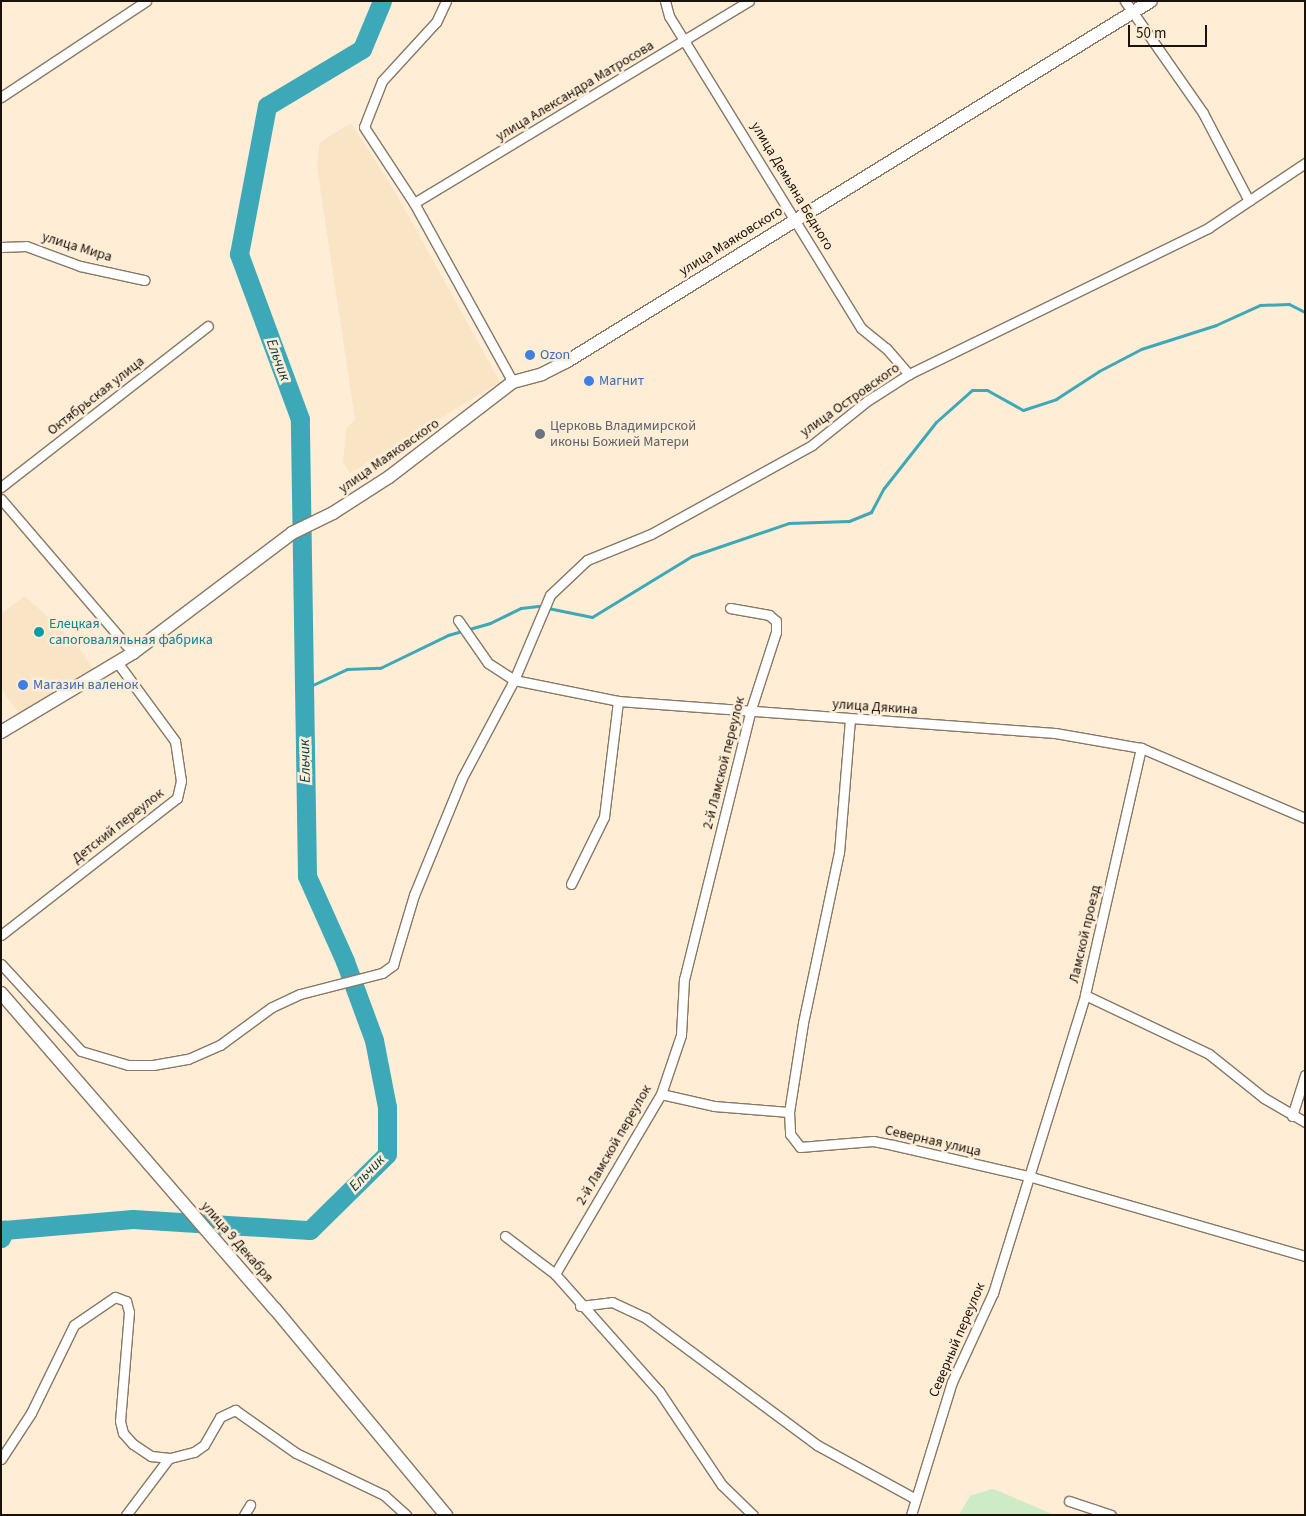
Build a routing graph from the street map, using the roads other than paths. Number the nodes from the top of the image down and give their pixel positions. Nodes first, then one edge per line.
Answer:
1 (146, 1) edge
2 (446, 1) edge
3 (665, 1) edge
4 (749, 1) edge
5 (1125, 1) edge
6 (1151, 1) edge
7 (1132, 13) junction
8 (687, 41) junction
9 (1, 97) edge
10 (1305, 163) edge
11 (1249, 200) junction
12 (414, 203) junction
13 (795, 218) junction
14 (1, 247) edge
15 (144, 280) dead end
16 (208, 326) dead end
17 (909, 374) junction
18 (513, 382) junction
19 (1, 487) edge
20 (1, 499) edge
21 (730, 608) dead end
22 (458, 620) dead end
23 (133, 653) junction
24 (118, 662) junction
25 (514, 680) junction
26 (618, 701) junction
27 (751, 709) junction
28 (850, 719) junction
29 (1, 732) edge
30 (1141, 748) junction
31 (1305, 818) edge
32 (571, 884) dead end
33 (1, 935) edge
34 (1, 964) edge
35 (1, 993) edge
36 (1086, 995) junction
37 (1305, 1075) edge
38 (661, 1094) junction
39 (789, 1112) junction
40 (1292, 1116) junction
41 (1305, 1122) edge
42 (1028, 1176) junction
43 (505, 1236) dead end
44 (1305, 1256) edge
45 (554, 1274) junction
46 (580, 1306) junction
47 (169, 1458) junction
48 (1, 1459) edge
49 (914, 1498) junction
50 (1069, 1500) dead end
51 (250, 1505) dead end
52 (126, 1515) edge
53 (244, 1515) edge
54 (406, 1515) edge
55 (446, 1515) edge
56 (753, 1515) edge
57 (911, 1515) edge
58 (1111, 1515) edge

1 - 9 street
2 - 12 street
3 - 8 street, улица Демьяна Бедного
4 - 8 street, улица Александра Матросова
5 - 7 street
6 - 7 main road, улица Маяковского
7 - 11 street
7 - 13 main road, улица Маяковского
8 - 12 street, улица Александра Матросова
8 - 13 street, улица Демьяна Бедного
10 - 11 street, улица Островского
11 - 17 street, улица Островского
12 - 18 street
13 - 17 street, улица Демьяна Бедного
13 - 18 main road, улица Маяковского
14 - 15 street, улица Мира
16 - 19 street, Октябрьская улица
17 - 25 street, улица Островского
18 - 23 main road, улица Маяковского
20 - 23 street
21 - 27 street, 2-й Ламской переулок
22 - 25 street, улица Дякина
23 - 24 main road
24 - 29 main road
24 - 33 street, Детский переулок
25 - 26 street, улица Дякина
25 - 34 street, улица Островского
26 - 27 street, улица Дякина
26 - 32 street
27 - 28 street, улица Дякина
27 - 38 street, 2-й Ламской переулок
28 - 30 street, улица Дякина
28 - 39 street, Северная улица
30 - 31 street, улица Дякина
30 - 36 street, Ламской проезд
35 - 55 main road, улица 9 Декабря
36 - 40 street, Ламской проезд
36 - 42 street, Северный переулок
37 - 40 street
38 - 39 street
38 - 45 street, 2-й Ламской переулок
39 - 42 street, Северная улица
40 - 41 street, Ламской проезд
42 - 44 street, Северная улица
42 - 49 street, Северный переулок
43 - 45 street
45 - 46 street
46 - 49 street
46 - 56 street
47 - 48 street
47 - 52 street
47 - 54 street
49 - 57 street, Северный переулок
50 - 58 street
51 - 53 street

